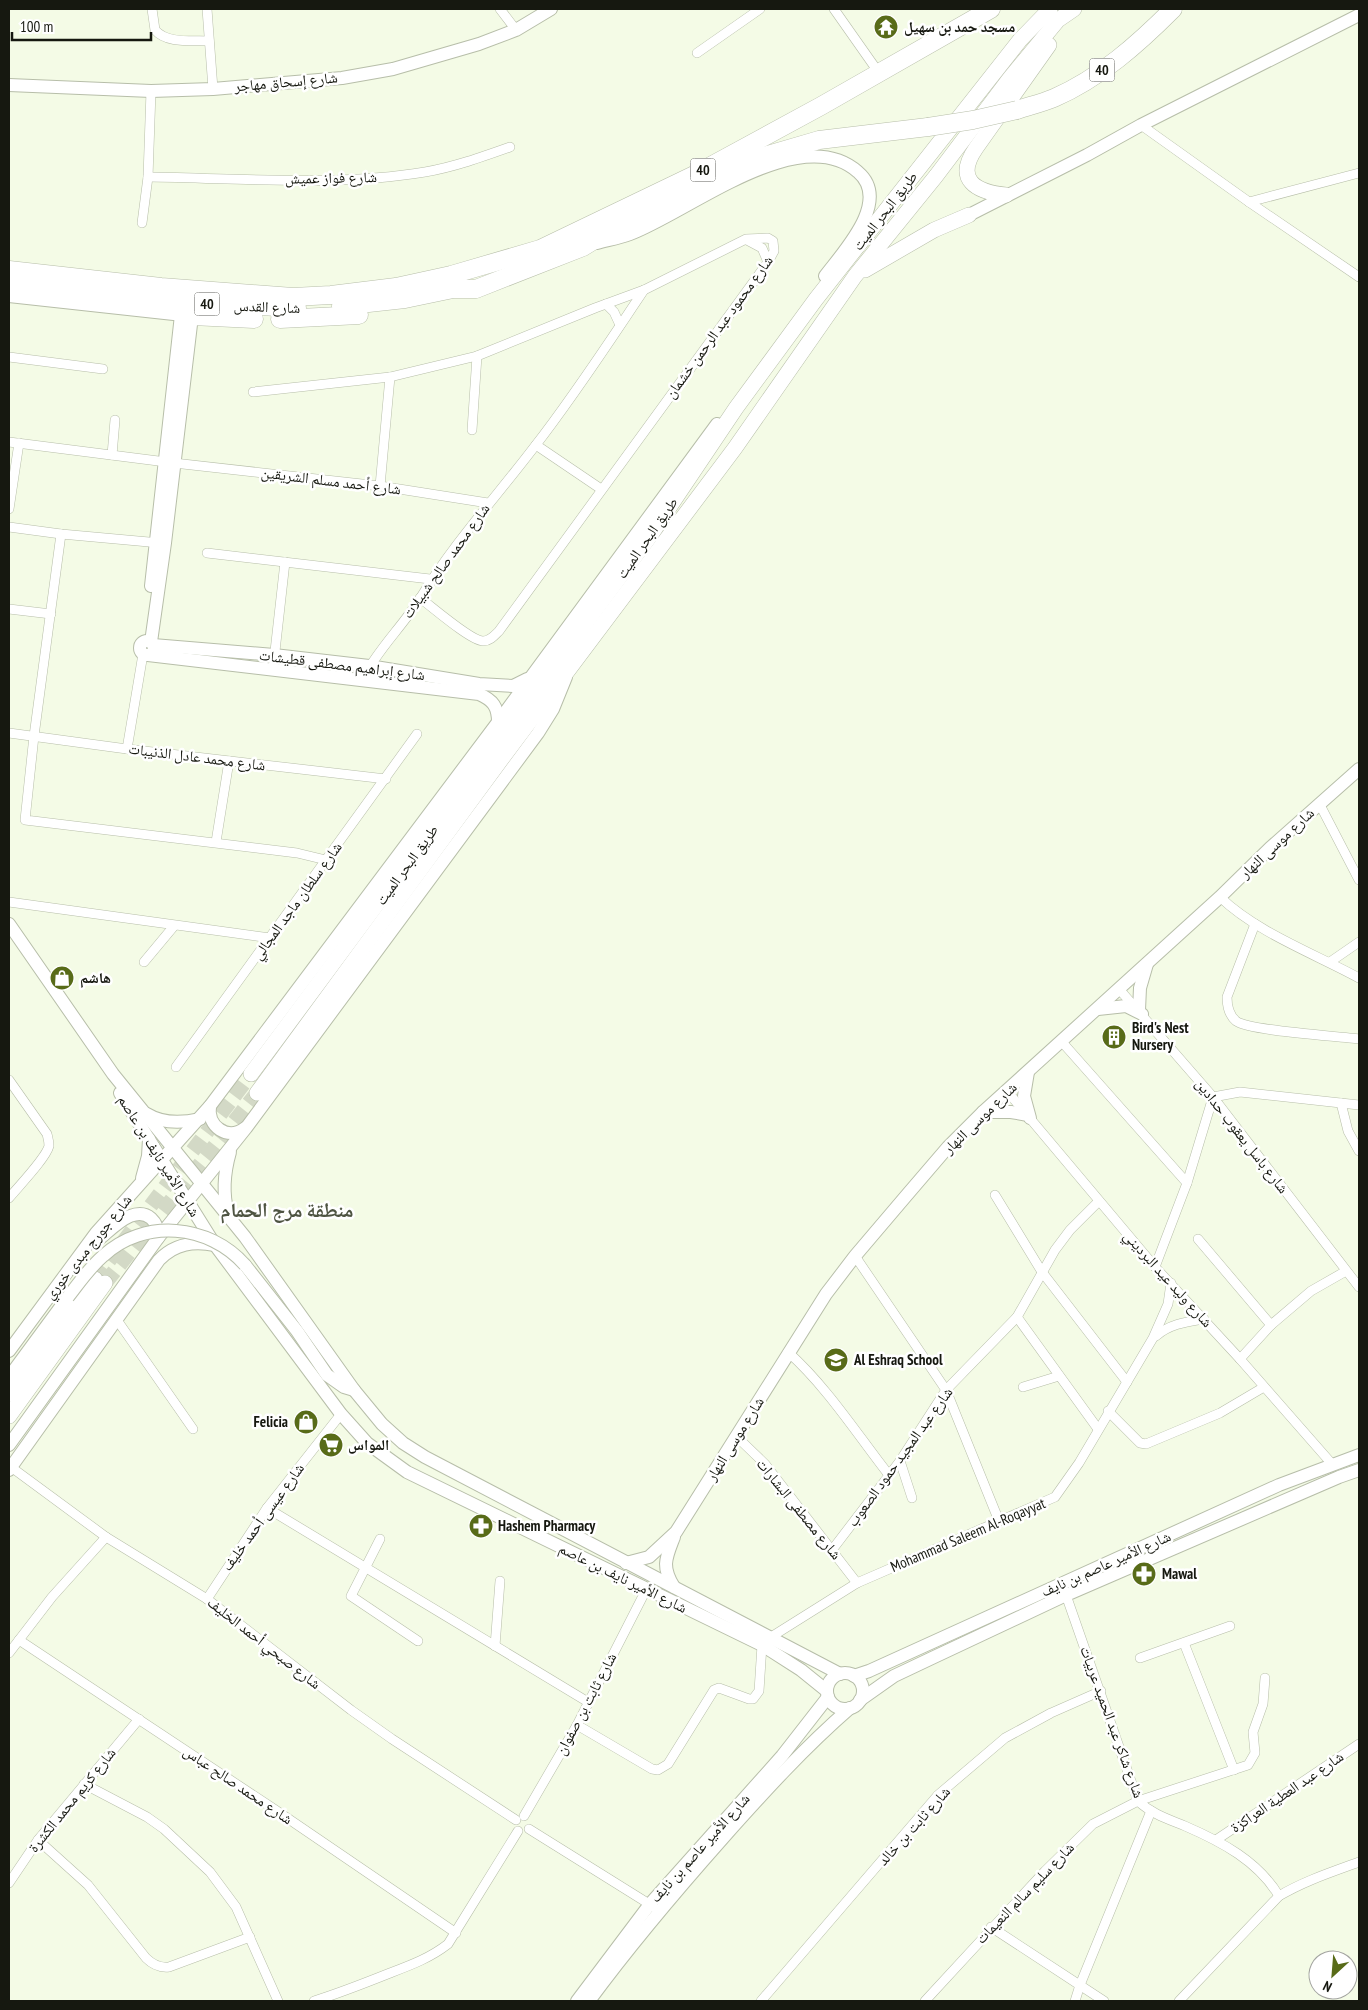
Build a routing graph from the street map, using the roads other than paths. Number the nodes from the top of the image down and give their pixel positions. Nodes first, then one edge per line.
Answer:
1 (152, 9) edge
2 (207, 9) edge
3 (500, 9) edge
4 (551, 9) edge
5 (760, 9) edge
6 (834, 9) edge
7 (991, 9) edge
8 (1050, 9) edge
9 (1075, 9) edge
10 (1173, 9) edge
11 (1359, 15) edge
12 (516, 30) junction
13 (209, 41) junction
14 (697, 53) dead end
15 (878, 73) junction
16 (9, 85) edge
17 (213, 89) junction
18 (151, 91) junction
19 (1141, 125) junction
20 (510, 147) dead end
21 (933, 152) junction
22 (1359, 173) edge
23 (936, 176) junction
24 (148, 177) junction
25 (1006, 195) junction
26 (1249, 202) junction
27 (968, 215) joint
28 (142, 223) dead end
29 (746, 240) junction
30 (583, 247) junction
31 (768, 262) junction
32 (9, 270) edge
33 (856, 276) junction
34 (1359, 276) edge
35 (9, 284) edge
36 (476, 289) junction
37 (644, 290) junction
38 (401, 293) junction
39 (9, 296) edge
40 (606, 304) junction
41 (187, 316) junction
42 (620, 325) junction
43 (477, 356) junction
44 (9, 357) edge
45 (103, 368) dead end
46 (390, 377) junction
47 (253, 392) dead end
48 (115, 420) dead end
49 (472, 430) dead end
50 (9, 442) edge
51 (19, 443) junction
52 (536, 445) junction
53 (112, 455) junction
54 (169, 462) junction
55 (380, 486) junction
56 (601, 489) junction
57 (488, 504) junction
58 (9, 509) edge
59 (9, 527) edge
60 (61, 534) junction
61 (160, 543) junction
62 (208, 553) dead end
63 (285, 562) junction
64 (430, 579) junction
65 (420, 598) junction
66 (9, 610) edge
67 (51, 614) junction
68 (148, 647) junction
69 (274, 655) junction
70 (369, 666) junction
71 (273, 669) junction
72 (569, 670) junction
73 (529, 678) junction
74 (362, 680) junction
75 (498, 722) junction
76 (9, 733) edge
77 (417, 734) dead end
78 (34, 736) junction
79 (126, 749) junction
80 (229, 761) junction
81 (1359, 769) edge
82 (386, 779) junction
83 (1319, 804) junction
84 (216, 842) junction
85 (326, 860) junction
86 (1359, 880) edge
87 (1220, 897) junction
88 (9, 902) edge
89 (9, 924) edge
90 (1255, 924) junction
91 (174, 926) junction
92 (270, 938) junction
93 (1359, 942) edge
94 (144, 962) dead end
95 (1330, 962) junction
96 (1147, 964) junction
97 (1359, 978) edge
98 (1118, 989) junction
99 (1098, 1009) junction
100 (1140, 1012) junction
101 (1359, 1039) edge
102 (1062, 1042) junction
103 (176, 1067) dead end
104 (1028, 1072) junction
105 (113, 1074) junction
106 (251, 1074) tunnel mouth
107 (9, 1080) edge
108 (1007, 1091) junction
109 (257, 1093) tunnel mouth
110 (1213, 1097) junction
111 (1341, 1103) junction
112 (1359, 1105) edge
113 (210, 1106) junction
114 (144, 1112) junction
115 (984, 1112) junction
116 (1029, 1117) junction
117 (200, 1119) junction
118 (246, 1128) junction
119 (149, 1138) junction
120 (236, 1140) junction
121 (173, 1148) junction
122 (1359, 1152) edge
123 (161, 1160) junction
124 (201, 1183) junction
125 (1187, 1183) junction
126 (138, 1185) junction
127 (996, 1196) dead end
128 (9, 1198) edge
129 (1099, 1201) junction
130 (188, 1202) junction
131 (229, 1216) junction
132 (158, 1238) junction
133 (1198, 1239) dead end
134 (215, 1245) junction
135 (855, 1256) junction
136 (1155, 1267) junction
137 (1346, 1271) junction
138 (1042, 1272) junction
139 (1171, 1283) junction
140 (1359, 1287) edge
141 (43, 1304) junction
142 (1017, 1317) junction
143 (1204, 1319) junction
144 (117, 1320) junction
145 (1271, 1324) junction
146 (1153, 1338) junction
147 (9, 1351) edge
148 (788, 1352) junction
149 (1240, 1359) junction
150 (1060, 1376) junction
151 (9, 1377) edge
152 (1127, 1382) junction
153 (1023, 1387) dead end
154 (1264, 1387) junction
155 (354, 1390) junction
156 (946, 1390) junction
157 (9, 1394) edge
158 (1108, 1411) junction
159 (341, 1414) junction
160 (9, 1416) edge
161 (193, 1428) dead end
162 (1098, 1429) junction
163 (737, 1437) junction
164 (9, 1445) edge
165 (1359, 1455) edge
166 (900, 1461) junction
167 (1332, 1464) junction
168 (10, 1469) edge
169 (1359, 1470) edge
170 (889, 1475) junction
171 (912, 1498) dead end
172 (267, 1508) junction
173 (999, 1521) junction
174 (676, 1532) junction
175 (106, 1537) junction
176 (380, 1539) dead end
177 (832, 1550) junction
178 (626, 1563) junction
179 (364, 1568) junction
180 (500, 1580) dead end
181 (857, 1583) junction
182 (674, 1587) junction
183 (646, 1590) junction
184 (1066, 1596) junction
185 (206, 1599) junction
186 (1230, 1626) dead end
187 (19, 1640) junction
188 (418, 1641) dead end
189 (766, 1641) junction
190 (1184, 1642) junction
191 (494, 1646) junction
192 (9, 1653) edge
193 (1140, 1658) dead end
194 (840, 1674) junction
195 (854, 1676) junction
196 (1265, 1678) dead end
197 (1101, 1692) junction
198 (827, 1694) junction
199 (858, 1700) junction
200 (588, 1702) junction
201 (139, 1719) junction
202 (577, 1725) junction
203 (1359, 1744) edge
204 (1234, 1770) junction
205 (84, 1784) junction
206 (1138, 1801) junction
207 (1151, 1812) junction
208 (520, 1818) junction
209 (529, 1829) junction
210 (518, 1831) junction
211 (38, 1840) junction
212 (1216, 1840) junction
213 (1359, 1862) edge
214 (9, 1883) edge
215 (1279, 1896) junction
216 (654, 1907) junction
217 (991, 1927) junction
218 (456, 1933) junction
219 (250, 1936) junction
220 (1080, 1985) junction
221 (278, 2001) edge
222 (314, 2001) edge
223 (577, 2001) edge
224 (588, 2001) edge
225 (761, 2001) edge
226 (925, 2001) edge
227 (1075, 2001) edge
228 (1104, 2001) edge
229 (1179, 2001) edge

1 - 13 street
2 - 13 street
3 - 12 street
4 - 12 street, شارع إسحاق مهاجر
5 - 14 street
6 - 15 street
7 - 15 highway, 40
8 - 21 main road, طريق البحر الميت
9 - 23 main road
9 - 25 main road
10 - 30 highway, 40, bridge
11 - 19 street
12 - 17 street, شارع إسحاق مهاجر
13 - 17 street
15 - 38 highway, 40
16 - 18 street, شارع إسحاق مهاجر
17 - 18 street, شارع إسحاق مهاجر
18 - 24 street
19 - 25 street
19 - 26 street
20 - 24 street, شارع فواز عميش
21 - 23 main road
21 - 106 main road, طريق البحر الميت
22 - 26 street
23 - 33 main road
24 - 28 street
25 - 27 street
26 - 34 street
27 - 33 main road
29 - 31 street
29 - 31 street, شارع محمود عبد الرحمن خشمان
29 - 37 street, شارع محمود عبد الرحمن خشمان
30 - 36 highway, 40
30 - 73 street, طريق البحر الميت
31 - 56 street, شارع محمود عبد الرحمن خشمان
32 - 38 highway, شارع القدس / 40
33 - 72 main road
35 - 38 highway, شارع القدس / 40
36 - 38 highway, 40
36 - 41 highway
37 - 40 street, شارع محمود عبد الرحمن خشمان
37 - 42 street, شارع محمد صالح شبيلات
39 - 41 street
40 - 42 street
40 - 43 street, شارع محمود عبد الرحمن خشمان
41 - 54 street
42 - 52 street, شارع محمد صالح شبيلات
43 - 46 street, شارع محمود عبد الرحمن خشمان
43 - 49 street
44 - 45 street
46 - 47 street, شارع محمود عبد الرحمن خشمان
46 - 55 street
48 - 53 street
50 - 51 street, شارع أحمد مسلم الشريقين
51 - 53 street, شارع أحمد مسلم الشريقين
51 - 58 street
52 - 56 street
52 - 57 street, شارع محمد صالح شبيلات
53 - 54 street, شارع أحمد مسلم الشريقين
54 - 55 street, شارع أحمد مسلم الشريقين
54 - 61 street
55 - 57 street, شارع أحمد مسلم الشريقين
56 - 65 street, شارع محمود عبد الرحمن خشمان
57 - 64 street, شارع محمد صالح شبيلات
59 - 60 street
60 - 61 street
60 - 67 street
61 - 68 street
62 - 63 street
63 - 64 street
63 - 69 street
64 - 65 street, شارع محمد صالح شبيلات
65 - 70 street, شارع محمد صالح شبيلات
66 - 67 street
67 - 78 street
68 - 69 street, شارع إبراهيم مصطفى قطيشات
68 - 71 street, شارع إبراهيم مصطفى قطيشات
68 - 79 street
69 - 70 street, شارع إبراهيم مصطفى قطيشات
69 - 71 street
70 - 73 street, شارع إبراهيم مصطفى قطيشات
70 - 74 street, شارع محمد صالح شبيلات
71 - 74 street, شارع إبراهيم مصطفى قطيشات
72 - 109 main road
72 - 118 street
73 - 75 street, طريق البحر الميت
74 - 75 street, شارع إبراهيم مصطفى قطيشات
75 - 113 street, طريق البحر الميت
76 - 78 street, شارع محمد عادل الذنيبات
77 - 82 street, شارع سلطان ماجد المجالي
78 - 79 street, شارع محمد عادل الذنيبات
78 - 84 street
79 - 80 street, شارع محمد عادل الذنيبات
80 - 82 street, شارع محمد عادل الذنيبات
80 - 84 street
81 - 83 street, شارع موسى النهار
82 - 85 street, شارع سلطان ماجد المجالي
83 - 86 street
83 - 87 street, شارع موسى النهار
84 - 85 street
85 - 92 street, شارع سلطان ماجد المجالي
87 - 90 street
87 - 96 street, شارع موسى النهار
88 - 91 street
89 - 105 street
90 - 95 street
90 - 101 street
91 - 92 street
91 - 94 street
92 - 103 street, شارع سلطان ماجد المجالي
93 - 95 street
95 - 97 street
96 - 98 street, شارع موسى النهار
96 - 100 street
98 - 99 street, شارع موسى النهار
98 - 100 street, شارع باسل يعقوب حدادين
99 - 100 street
99 - 102 street, شارع موسى النهار
100 - 110 street, شارع باسل يعقوب حدادين
102 - 104 street, شارع موسى النهار
102 - 125 street
104 - 108 street, شارع موسى النهار
104 - 116 street
105 - 114 street, شارع الأمير نايف بن عاصم
105 - 119 street, شارع الأمير نايف بن عاصم
107 - 128 street
108 - 115 street, شارع موسى النهار
108 - 116 street, شارع وليد عيد البرديني
110 - 111 street
110 - 125 street
110 - 137 street, شارع باسل يعقوب حدادين
111 - 112 street
111 - 122 street
113 - 117 street, طريق البحر الميت
113 - 118 street
114 - 117 street
114 - 121 street, شارع الأمير نايف بن عاصم
115 - 116 street
115 - 135 street, شارع موسى النهار
116 - 129 street, شارع وليد عيد البرديني
117 - 121 street, طريق البحر الميت
118 - 120 street
119 - 123 street, شارع الأمير نايف بن عاصم
119 - 126 street
120 - 124 street
120 - 131 street
121 - 123 street, شارع جورج مبدى خوري
121 - 124 street, شارع الأمير نايف بن عاصم
123 - 126 street, شارع جورج مبدى خوري
123 - 130 street, شارع الأمير نايف بن عاصم
124 - 130 street
124 - 131 street, شارع الأمير نايف بن عاصم
125 - 136 street
126 - 141 street, شارع جورج مبدى خوري
127 - 138 street
129 - 136 street, شارع وليد عيد البرديني
129 - 138 street, شارع عبد المجيد حمود الصعوب
130 - 132 street
130 - 134 street, شارع الأمير نايف بن عاصم
131 - 155 street, شارع الأمير نايف بن عاصم
132 - 141 street
132 - 164 street
133 - 145 street
134 - 144 street
134 - 159 street, شارع الأمير نايف بن عاصم
135 - 148 street, شارع موسى النهار
135 - 156 street
136 - 139 street, شارع وليد عيد البرديني
137 - 140 street, شارع باسل يعقوب حدادين
137 - 145 street
138 - 142 street, شارع عبد المجيد حمود الصعوب
138 - 152 street
139 - 143 street, شارع وليد عيد البرديني
139 - 146 street, Mohammad Saleem Al-Roqayyat
141 - 147 street, شارع جورج مبدى خوري
142 - 150 street
142 - 156 street, شارع عبد المجيد حمود الصعوب
143 - 146 street, Mohammad Saleem Al-Roqayyat
143 - 149 street, شارع وليد عيد البرديني
144 - 161 street
144 - 168 street
145 - 149 street
146 - 152 street, Mohammad Saleem Al-Roqayyat
148 - 163 street, شارع موسى النهار
148 - 170 street
149 - 154 street, شارع وليد عيد البرديني
150 - 153 street
150 - 162 street
151 - 155 street, bridge
152 - 158 street, Mohammad Saleem Al-Roqayyat
154 - 158 street
154 - 167 street, شارع وليد عيد البرديني
155 - 178 street, شارع الأمير نايف بن عاصم
156 - 166 street, شارع عبد المجيد حمود الصعوب
156 - 173 street
157 - 160 main road
158 - 162 street, Mohammad Saleem Al-Roqayyat
159 - 172 street, شارع عيسى أحمد خليف
159 - 183 street, شارع الأمير نايف بن عاصم
162 - 173 street, Mohammad Saleem Al-Roqayyat
163 - 174 street, شارع موسى النهار
163 - 177 street, شارع مصطفى البشارات
165 - 167 street, شارع الأمير عاصم بن نايف
166 - 170 street, شارع عبد المجيد حمود الصعوب
166 - 171 street
167 - 195 street, شارع الأمير عاصم بن نايف
168 - 175 street, شارع صبحي أحمد الخليف
169 - 184 street, شارع الأمير عاصم بن نايف
170 - 177 street, شارع عبد المجيد حمود الصعوب
172 - 179 street
172 - 185 street, شارع عيسى أحمد خليف
173 - 181 street, Mohammad Saleem Al-Roqayyat
174 - 178 street, شارع موسى النهار
174 - 182 street, شارع موسى النهار
175 - 185 street, شارع صبحي أحمد الخليف
175 - 187 street
176 - 179 street
177 - 181 street, شارع مصطفى البشارات
178 - 182 street, شارع الأمير نايف بن عاصم
179 - 188 street
179 - 191 street
180 - 191 street
181 - 189 street, Mohammad Saleem Al-Roqayyat
182 - 189 street, شارع الأمير نايف بن عاصم
183 - 189 street, شارع الأمير نايف بن عاصم
183 - 200 street, شارع ثابت بن صفوان
184 - 197 street, شارع شاكر عبد الحميد عربيات
184 - 199 street, شارع الأمير عاصم بن نايف
185 - 208 street, شارع صبحي أحمد الخليف
186 - 190 street
187 - 192 street
187 - 201 street, شارع محمد صالح عباس
189 - 194 street, شارع الأمير نايف بن عاصم
189 - 198 street, شارع الأمير نايف بن عاصم
189 - 202 street
190 - 193 street
190 - 204 street
191 - 200 street
194 - 195 street
194 - 198 street
195 - 199 street
196 - 204 street, شارع سليم سالم النعيمات
197 - 206 street, شارع شاكر عبد الحميد عربيات
197 - 225 street, شارع ثابت بن خالد
198 - 199 street
198 - 216 street, شارع الأمير عاصم بن نايف
199 - 216 street, شارع الأمير عاصم بن نايف
200 - 202 street, شارع ثابت بن صفوان
201 - 205 street, شارع كريم محمد الكشرة
201 - 218 street, شارع محمد صالح عباس
202 - 208 street, شارع ثابت بن صفوان
203 - 212 street, شارع عبد العطية العراكزة
204 - 206 street, شارع سليم سالم النعيمات
205 - 211 street, شارع كريم محمد الكشرة
205 - 219 street
206 - 207 street, شارع شاكر عبد الحميد عربيات
206 - 217 street, شارع سليم سالم النعيمات
207 - 212 street, شارع شاكر عبد الحميد عربيات
207 - 220 street
208 - 209 street
208 - 210 street
209 - 210 street
209 - 216 street
210 - 218 street
211 - 214 street, شارع كريم محمد الكشرة
211 - 219 street
212 - 215 street, شارع شاكر عبد الحميد عربيات
213 - 215 street
215 - 229 street
216 - 223 street, شارع الأمير عاصم بن نايف
216 - 224 street, شارع الأمير عاصم بن نايف
217 - 220 street
217 - 226 street, شارع سليم سالم النعيمات
218 - 222 street
219 - 221 street
220 - 227 street
220 - 228 street

